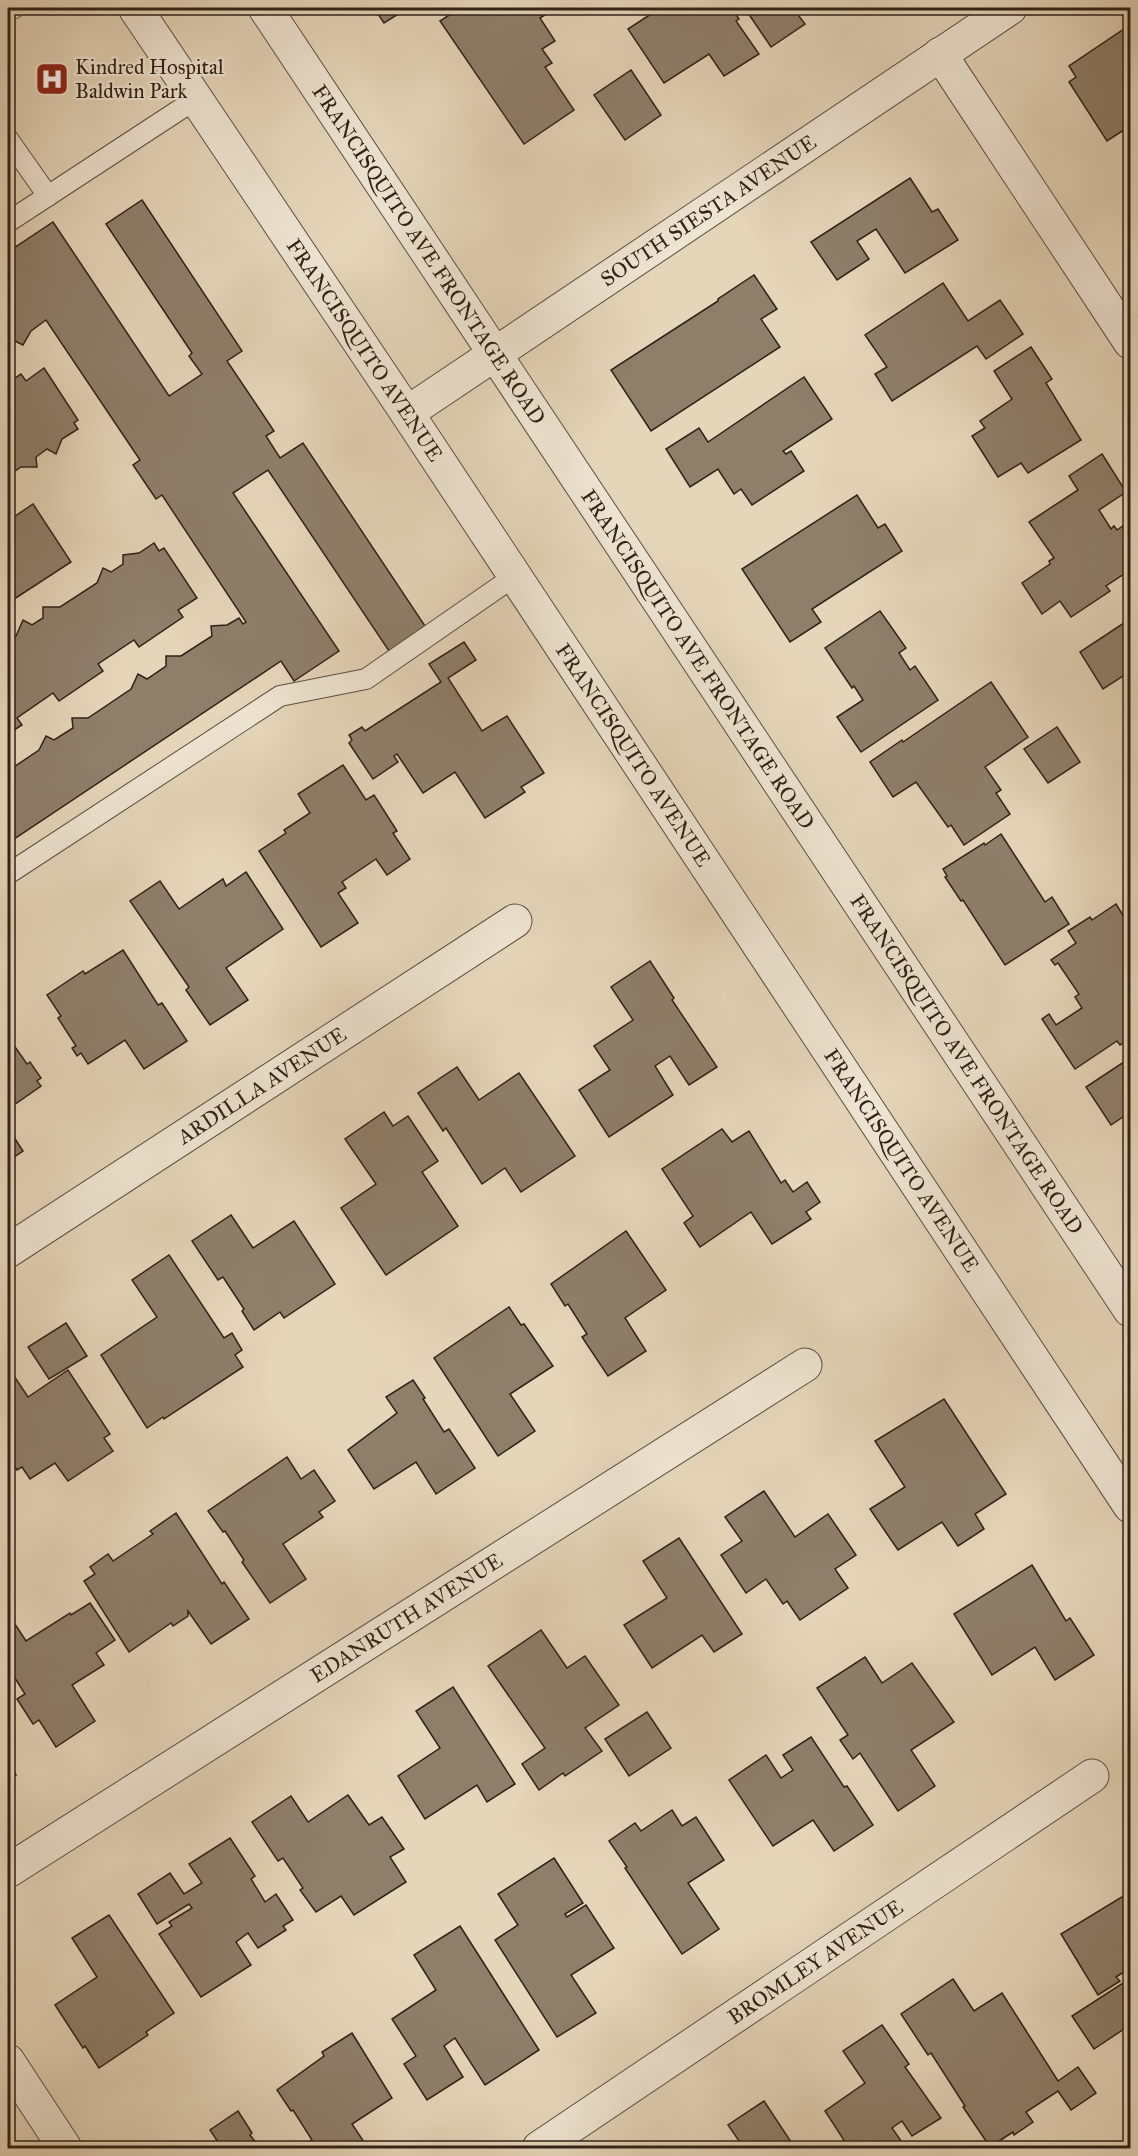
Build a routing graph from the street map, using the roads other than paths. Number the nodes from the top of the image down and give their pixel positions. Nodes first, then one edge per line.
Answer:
1 (14, 8) edge
2 (135, 8) edge
3 (266, 8) edge
4 (1010, 8) edge
5 (8, 11) edge
6 (940, 54) junction
7 (196, 99) junction
8 (8, 139) edge
9 (48, 196) junction
10 (8, 222) edge
11 (1131, 342) edge
12 (495, 354) junction
13 (407, 413) junction
14 (514, 576) junction
15 (8, 874) edge
16 (515, 921) dead end
17 (8, 1251) edge
18 (1131, 1310) edge
19 (805, 1365) dead end
20 (1131, 1506) edge
21 (1092, 1776) dead end
22 (8, 1870) edge
23 (8, 2061) edge
24 (65, 2148) edge
25 (539, 2148) edge

1 - 5 lane
2 - 7 street, FRANCISQUITO AVENUE
3 - 12 street, FRANCISQUITO AVE FRONTAGE ROAD
4 - 6 street, SOUTH SIESTA AVENUE
6 - 11 street
6 - 12 street, SOUTH SIESTA AVENUE
7 - 9 lane
7 - 13 street, FRANCISQUITO AVENUE
8 - 9 lane
9 - 10 lane
12 - 13 street, SOUTH SIESTA AVENUE
12 - 18 street, FRANCISQUITO AVE FRONTAGE ROAD
13 - 14 street, FRANCISQUITO AVENUE
14 - 15 lane
14 - 20 street, FRANCISQUITO AVENUE
16 - 17 street, ARDILLA AVENUE
19 - 22 street, EDANRUTH AVENUE
21 - 25 street, BROMLEY AVENUE
23 - 24 street

